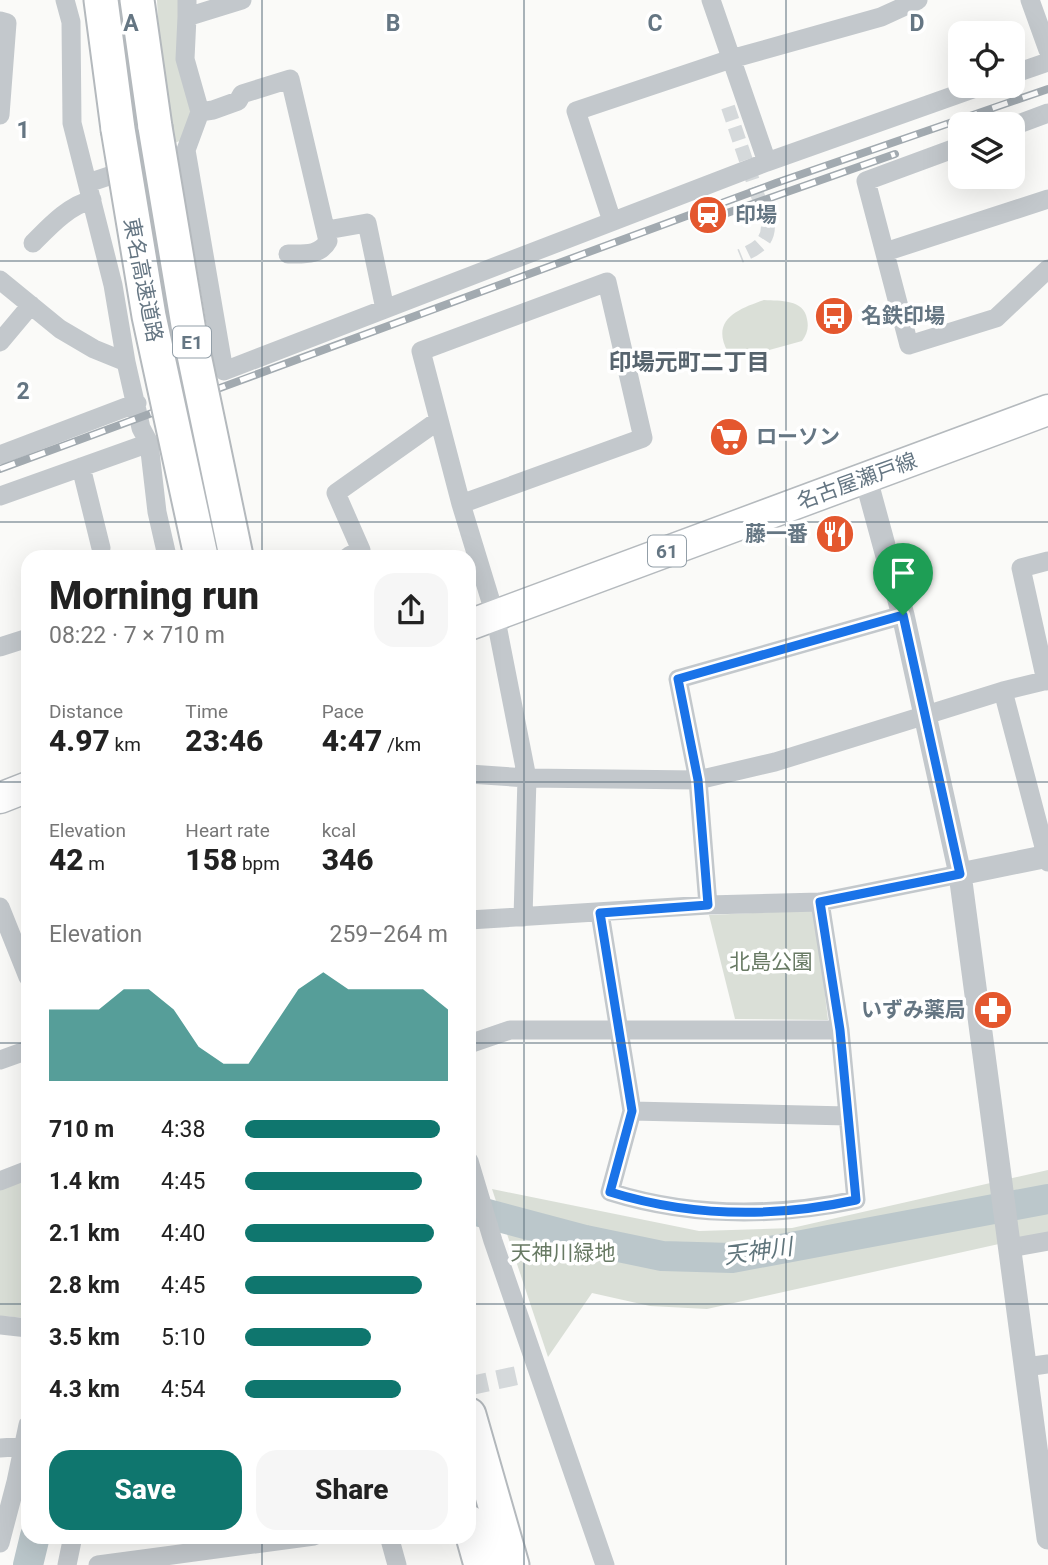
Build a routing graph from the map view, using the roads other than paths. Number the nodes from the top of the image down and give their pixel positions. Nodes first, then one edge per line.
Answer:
1 (65, 0) edge
2 (101, 0) edge
3 (137, 0) edge
4 (242, 0) edge
5 (711, 0) edge
6 (918, 0) edge
7 (1030, 0) edge
8 (187, 9) edge
9 (0, 21) edge
10 (1048, 50) edge
11 (731, 59) junction
12 (1048, 62) edge
13 (1025, 70) edge
14 (948, 98) edge
15 (200, 112) junction
16 (1048, 113) edge
17 (0, 115) edge
18 (1025, 122) edge
19 (186, 150) junction
20 (948, 151) edge
21 (767, 162) junction
22 (90, 192) junction
23 (1048, 199) edge
24 (612, 221) junction
25 (327, 230) junction
26 (33, 243) dead end
27 (885, 252) junction
28 (288, 254) dead end
29 (1048, 269) edge
30 (0, 280) edge
31 (31, 305) junction
32 (385, 309) junction
33 (0, 342) edge
34 (126, 362) junction
35 (136, 403) junction
36 (1048, 410) edge
37 (439, 420) junction
38 (149, 443) junction
39 (0, 455) edge
40 (81, 467) junction
41 (866, 479) junction
42 (0, 496) edge
43 (461, 504) junction
44 (101, 548) dead end
45 (166, 550) edge
46 (200, 550) edge
47 (235, 550) edge
48 (361, 550) edge
49 (469, 550) edge
50 (1048, 561) edge
51 (476, 587) edge
52 (903, 615) junction
53 (482, 620) edge
54 (21, 640) edge
55 (0, 647) edge
56 (1047, 680) edge
57 (1003, 691) junction
58 (925, 715) junction
59 (476, 774) edge
60 (527, 778) junction
61 (698, 780) junction
62 (21, 790) edge
63 (0, 798) edge
64 (1047, 858) edge
65 (960, 874) junction
66 (820, 902) junction
67 (708, 905) junction
68 (0, 906) edge
69 (600, 913) junction
70 (523, 917) junction
71 (476, 920) edge
72 (15, 946) edge
73 (619, 1028) junction
74 (840, 1030) junction
75 (476, 1042) edge
76 (21, 1052) edge
77 (0, 1060) edge
78 (632, 1111) junction
79 (848, 1116) junction
80 (21, 1173) edge
81 (0, 1181) edge
82 (476, 1185) edge
83 (1048, 1241) edge
84 (1009, 1242) junction
85 (0, 1325) edge
86 (21, 1327) edge
87 (1037, 1366) edge
88 (476, 1439) edge
89 (21, 1446) edge
90 (0, 1448) edge
91 (21, 1462) edge
92 (1045, 1485) edge
93 (1048, 1538) edge
94 (0, 1543) edge
95 (71, 1544) edge
96 (254, 1544) edge
97 (391, 1544) edge
98 (475, 1544) edge
99 (67, 1565) edge
100 (98, 1565) edge
101 (397, 1565) edge
102 (481, 1565) edge
103 (512, 1565) edge
104 (605, 1565) edge

1 - 22 street
2 - 46 highway, 東名高速道路 / E1, bridge
3 - 47 highway, 東名高速道路 / E1, bridge
4 - 8 street
5 - 11 street
6 - 11 street
7 - 10 street
8 - 15 street
9 - 17 street
11 - 21 street
11 - 24 street
12 - 13 street
14 - 21 street
15 - 19 street
15 - 25 street
16 - 18 street
19 - 22 street
19 - 32 street
20 - 27 street
21 - 24 street
22 - 26 street
22 - 34 street
23 - 27 street
24 - 32 street
25 - 28 street
25 - 32 street
27 - 29 street
30 - 31 street
31 - 33 street
31 - 34 street
34 - 35 street
35 - 38 street
35 - 39 street
36 - 41 main road, 名古屋瀬戸線 / 61
37 - 43 street
37 - 43 street
37 - 48 street
38 - 40 street
38 - 45 street
40 - 42 street
40 - 44 street
41 - 52 street
41 - 53 main road, 名古屋瀬戸線 / 61
43 - 49 street
50 - 56 street
51 - 53 street
52 - 58 street
52 - 61 street
53 - 60 street
54 - 55 street
56 - 57 street
57 - 58 street
57 - 64 street
58 - 61 street
58 - 65 street
59 - 60 street
60 - 61 street
60 - 70 street
61 - 67 street
62 - 63 main road
64 - 65 street
65 - 66 street
65 - 84 street
66 - 67 street
66 - 74 street
67 - 69 street
68 - 72 street
69 - 70 street
69 - 73 street
70 - 71 street
73 - 74 street
73 - 75 street
73 - 78 street
74 - 79 street
76 - 77 street
78 - 79 street
78 - 79 street
80 - 81 street
82 - 104 street
83 - 84 street
84 - 87 street
85 - 86 street
87 - 92 street
88 - 103 highway
89 - 90 street
91 - 94 street
92 - 93 street
95 - 99 street
96 - 100 street
97 - 101 street
98 - 102 highway

